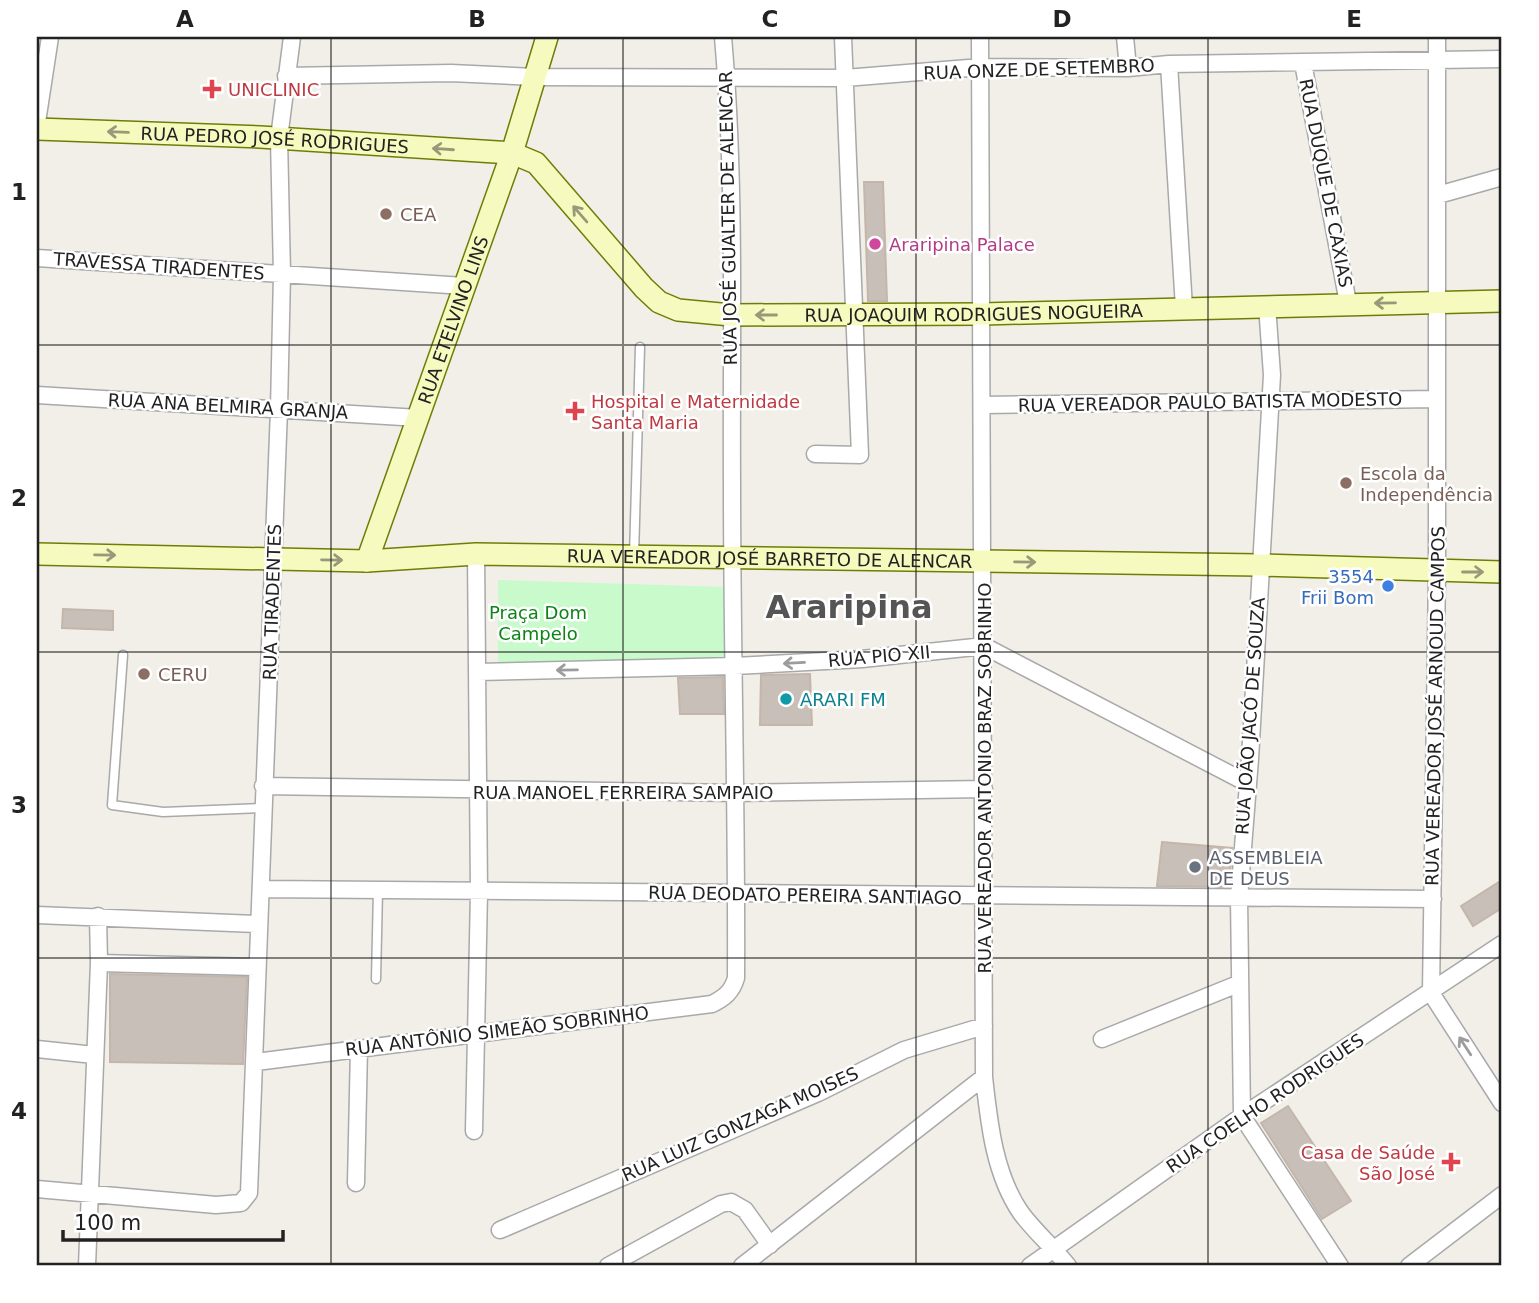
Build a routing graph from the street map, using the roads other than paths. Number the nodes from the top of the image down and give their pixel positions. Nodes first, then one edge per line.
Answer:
1 (50, 37) edge
2 (292, 37) edge
3 (547, 37) edge
4 (723, 37) edge
5 (843, 37) edge
6 (980, 37) edge
7 (1125, 37) edge
8 (1437, 37) edge
9 (1502, 59) edge
10 (1436, 61) junction
11 (1303, 63) junction
12 (1169, 65) junction
13 (981, 67) junction
14 (1128, 68) junction
15 (286, 76) junction
16 (535, 77) junction
17 (845, 78) junction
18 (726, 79) junction
19 (37, 122) edge
20 (37, 129) edge
21 (279, 138) junction
22 (512, 153) junction
23 (1502, 177) edge
24 (1438, 195) junction
25 (37, 258) edge
26 (282, 274) junction
27 (464, 286) junction
28 (1502, 301) edge
29 (1437, 302) junction
30 (1348, 303) junction
31 (1267, 306) junction
32 (1184, 308) junction
33 (855, 314) junction
34 (983, 314) junction
35 (731, 315) junction
36 (640, 347) dead end
37 (37, 395) edge
38 (1437, 398) junction
39 (1270, 401) junction
40 (983, 405) junction
41 (279, 409) junction
42 (419, 418) junction
43 (815, 454) dead end
44 (37, 554) edge
45 (476, 554) junction
46 (634, 556) junction
47 (274, 558) junction
48 (733, 558) junction
49 (366, 561) junction
50 (984, 561) junction
51 (1259, 565) junction
52 (1437, 572) junction
53 (1502, 572) edge
54 (984, 646) junction
55 (122, 654) dead end
56 (735, 666) junction
57 (478, 673) junction
58 (1247, 783) junction
59 (263, 786) junction
60 (984, 789) junction
61 (478, 792) junction
62 (737, 793) junction
63 (263, 808) junction
64 (261, 889) junction
65 (378, 890) junction
66 (479, 892) junction
67 (737, 894) junction
68 (985, 897) junction
69 (1239, 898) junction
70 (1433, 899) junction
71 (37, 915) edge
72 (98, 916) junction
73 (258, 924) junction
74 (1502, 944) edge
75 (99, 963) junction
76 (257, 967) junction
77 (376, 979) dead end
78 (1238, 984) junction
79 (733, 988) joint
80 (1432, 993) junction
81 (984, 1026) junction
82 (475, 1036) junction
83 (1102, 1039) dead end
84 (359, 1048) junction
85 (37, 1049) edge
86 (94, 1055) junction
87 (256, 1062) junction
88 (984, 1077) junction
89 (1502, 1103) edge
90 (1242, 1116) junction
91 (474, 1131) dead end
92 (356, 1183) dead end
93 (37, 1189) edge
94 (90, 1195) junction
95 (1502, 1195) edge
96 (1502, 1208) edge
97 (499, 1230) dead end
98 (770, 1245) junction
99 (1055, 1248) junction
100 (87, 1266) edge
101 (608, 1266) edge
102 (742, 1266) edge
103 (1030, 1266) edge
104 (1068, 1266) edge
105 (1340, 1266) edge
106 (1409, 1266) edge
107 (1426, 1266) edge

1 - 19 street
2 - 15 street, RUA TIRADENTES
3 - 16 main road, RUA ETELVINO LINS
4 - 18 street, RUA JOSÉ GUALTER DE ALENCAR
5 - 17 street
6 - 13 street, RUA VEREADOR ANTONIO BRAZ SOBRINHO
7 - 14 street
8 - 10 street, RUA VEREADOR JOSÉ ARNOUD CAMPOS
9 - 10 street, RUA ONZE DE SETEMBRO
10 - 11 street, RUA ONZE DE SETEMBRO
10 - 24 street, RUA VEREADOR JOSÉ ARNOUD CAMPOS
11 - 12 street, RUA ONZE DE SETEMBRO
11 - 30 street, RUA DUQUE DE CAXIAS
12 - 14 street, RUA ONZE DE SETEMBRO
12 - 32 street
13 - 14 street, RUA ONZE DE SETEMBRO
13 - 17 street, RUA ONZE DE SETEMBRO
13 - 34 street, RUA VEREADOR ANTONIO BRAZ SOBRINHO
15 - 16 street, RUA ONZE DE SETEMBRO
15 - 21 street, RUA TIRADENTES
16 - 18 street, RUA ONZE DE SETEMBRO
16 - 22 main road, RUA ETELVINO LINS
17 - 18 street, RUA ONZE DE SETEMBRO
17 - 33 street
18 - 35 street, RUA JOSÉ GUALTER DE ALENCAR
21 -> 20 main road, RUA PEDRO JOSÉ RODRIGUES
22 -> 21 main road, RUA PEDRO JOSÉ RODRIGUES
21 - 26 street, RUA TIRADENTES
22 - 27 main road, RUA ETELVINO LINS
35 -> 22 main road, RUA JOAQUIM RODRIGUES NOGUEIRA
23 - 24 street
24 - 29 street, RUA VEREADOR JOSÉ ARNOUD CAMPOS
25 - 26 street, TRAVESSA TIRADENTES
26 - 27 street, TRAVESSA TIRADENTES
26 - 41 street, RUA TIRADENTES
27 - 42 main road, RUA ETELVINO LINS
28 - 29 main road, RUA JOAQUIM RODRIGUES NOGUEIRA
29 -> 30 main road, RUA JOAQUIM RODRIGUES NOGUEIRA
29 - 38 street, RUA VEREADOR JOSÉ ARNOUD CAMPOS
30 - 31 main road, RUA JOAQUIM RODRIGUES NOGUEIRA
31 - 32 main road, RUA JOAQUIM RODRIGUES NOGUEIRA
31 - 39 street, RUA JOÃO JACÓ DE SOUZA
32 - 34 main road, RUA JOAQUIM RODRIGUES NOGUEIRA
33 - 34 main road, RUA JOAQUIM RODRIGUES NOGUEIRA
33 -> 35 main road, RUA JOAQUIM RODRIGUES NOGUEIRA
33 - 43 street
34 - 40 street, RUA VEREADOR ANTONIO BRAZ SOBRINHO
35 - 48 street, RUA JOSÉ GUALTER DE ALENCAR
36 - 46 lane
37 - 41 street, RUA ANA BELMIRA GRANJA
38 - 39 street, RUA VEREADOR PAULO BATISTA MODESTO
38 - 52 street, RUA VEREADOR JOSÉ ARNOUD CAMPOS
39 - 40 street, RUA VEREADOR PAULO BATISTA MODESTO
39 - 51 street, RUA JOÃO JACÓ DE SOUZA
40 - 50 street, RUA VEREADOR ANTONIO BRAZ SOBRINHO
41 - 42 street, RUA ANA BELMIRA GRANJA
41 - 47 street, RUA TIRADENTES
42 - 49 main road, RUA ETELVINO LINS
44 -> 47 main road, RUA VEREADOR JOSÉ BARRETO DE ALENCAR
45 - 46 main road, RUA VEREADOR JOSÉ BARRETO DE ALENCAR
45 - 49 main road, RUA VEREADOR JOSÉ BARRETO DE ALENCAR
45 - 57 street
46 - 48 main road, RUA VEREADOR JOSÉ BARRETO DE ALENCAR
47 -> 49 main road, RUA VEREADOR JOSÉ BARRETO DE ALENCAR
47 - 59 street, RUA TIRADENTES
48 - 50 main road, RUA VEREADOR JOSÉ BARRETO DE ALENCAR
48 - 56 street, RUA JOSÉ GUALTER DE ALENCAR
50 -> 51 main road, RUA VEREADOR JOSÉ BARRETO DE ALENCAR
50 - 54 street, RUA VEREADOR ANTONIO BRAZ SOBRINHO
51 - 52 main road, RUA VEREADOR JOSÉ BARRETO DE ALENCAR
51 - 58 street, RUA JOÃO JACÓ DE SOUZA
52 -> 53 main road, RUA VEREADOR JOSÉ BARRETO DE ALENCAR
52 - 70 street, RUA VEREADOR JOSÉ ARNOUD CAMPOS
54 -> 56 street, RUA PIO XII
54 - 58 street
54 - 60 street, RUA VEREADOR ANTONIO BRAZ SOBRINHO
55 - 63 lane
56 -> 57 street, RUA PIO XII
56 - 62 street, RUA JOSÉ GUALTER DE ALENCAR
57 - 61 street
58 - 69 street, RUA JOÃO JACÓ DE SOUZA
59 - 61 street, RUA MANOEL FERREIRA SAMPAIO
59 - 63 street, RUA TIRADENTES
60 - 62 street, RUA MANOEL FERREIRA SAMPAIO
60 - 68 street, RUA VEREADOR ANTONIO BRAZ SOBRINHO
61 - 62 street, RUA MANOEL FERREIRA SAMPAIO
61 - 66 street
62 - 67 street, RUA JOSÉ GUALTER DE ALENCAR
63 - 64 street, RUA TIRADENTES
64 - 65 street, RUA DEODATO PEREIRA SANTIAGO
64 - 73 street, RUA TIRADENTES
65 - 66 street, RUA DEODATO PEREIRA SANTIAGO
65 - 77 lane
66 - 67 street, RUA DEODATO PEREIRA SANTIAGO
66 - 82 street
67 - 68 street, RUA DEODATO PEREIRA SANTIAGO
67 - 79 street, RUA JOSÉ GUALTER DE ALENCAR
68 - 69 street, RUA DEODATO PEREIRA SANTIAGO
68 - 81 street, RUA VEREADOR ANTONIO BRAZ SOBRINHO
69 - 70 street, RUA DEODATO PEREIRA SANTIAGO
69 - 78 street, RUA JOÃO JACÓ DE SOUZA
70 - 80 street, RUA VEREADOR JOSÉ ARNOUD CAMPOS
71 - 72 street
72 - 73 street
72 - 75 street
73 - 76 street, RUA TIRADENTES
74 - 80 street, RUA COELHO RODRIGUES
75 - 76 street
75 - 86 street
76 - 87 street, RUA TIRADENTES
78 - 83 street
78 - 90 street, RUA JOÃO JACÓ DE SOUZA
79 - 82 street, RUA ANTÔNIO SIMEÃO SOBRINHO
89 -> 80 street
80 - 90 street, RUA COELHO RODRIGUES
81 - 88 street, RUA VEREADOR ANTONIO BRAZ SOBRINHO
81 - 97 street, RUA LUIZ GONZAGA MOISES
82 - 84 street, RUA ANTÔNIO SIMEÃO SOBRINHO
82 - 91 street
84 - 87 street, RUA ANTÔNIO SIMEÃO SOBRINHO
84 - 92 street
85 - 86 street
86 - 94 street
87 - 94 street, RUA TIRADENTES
88 - 98 street
88 - 99 street, RUA VEREADOR ANTONIO BRAZ SOBRINHO
90 - 99 street, RUA COELHO RODRIGUES
90 - 105 street
93 - 94 street
94 - 100 street
95 - 106 street
96 - 107 street
98 - 101 street
98 - 102 street
99 - 103 street, RUA COELHO RODRIGUES
99 - 104 street, RUA VEREADOR ANTONIO BRAZ SOBRINHO

